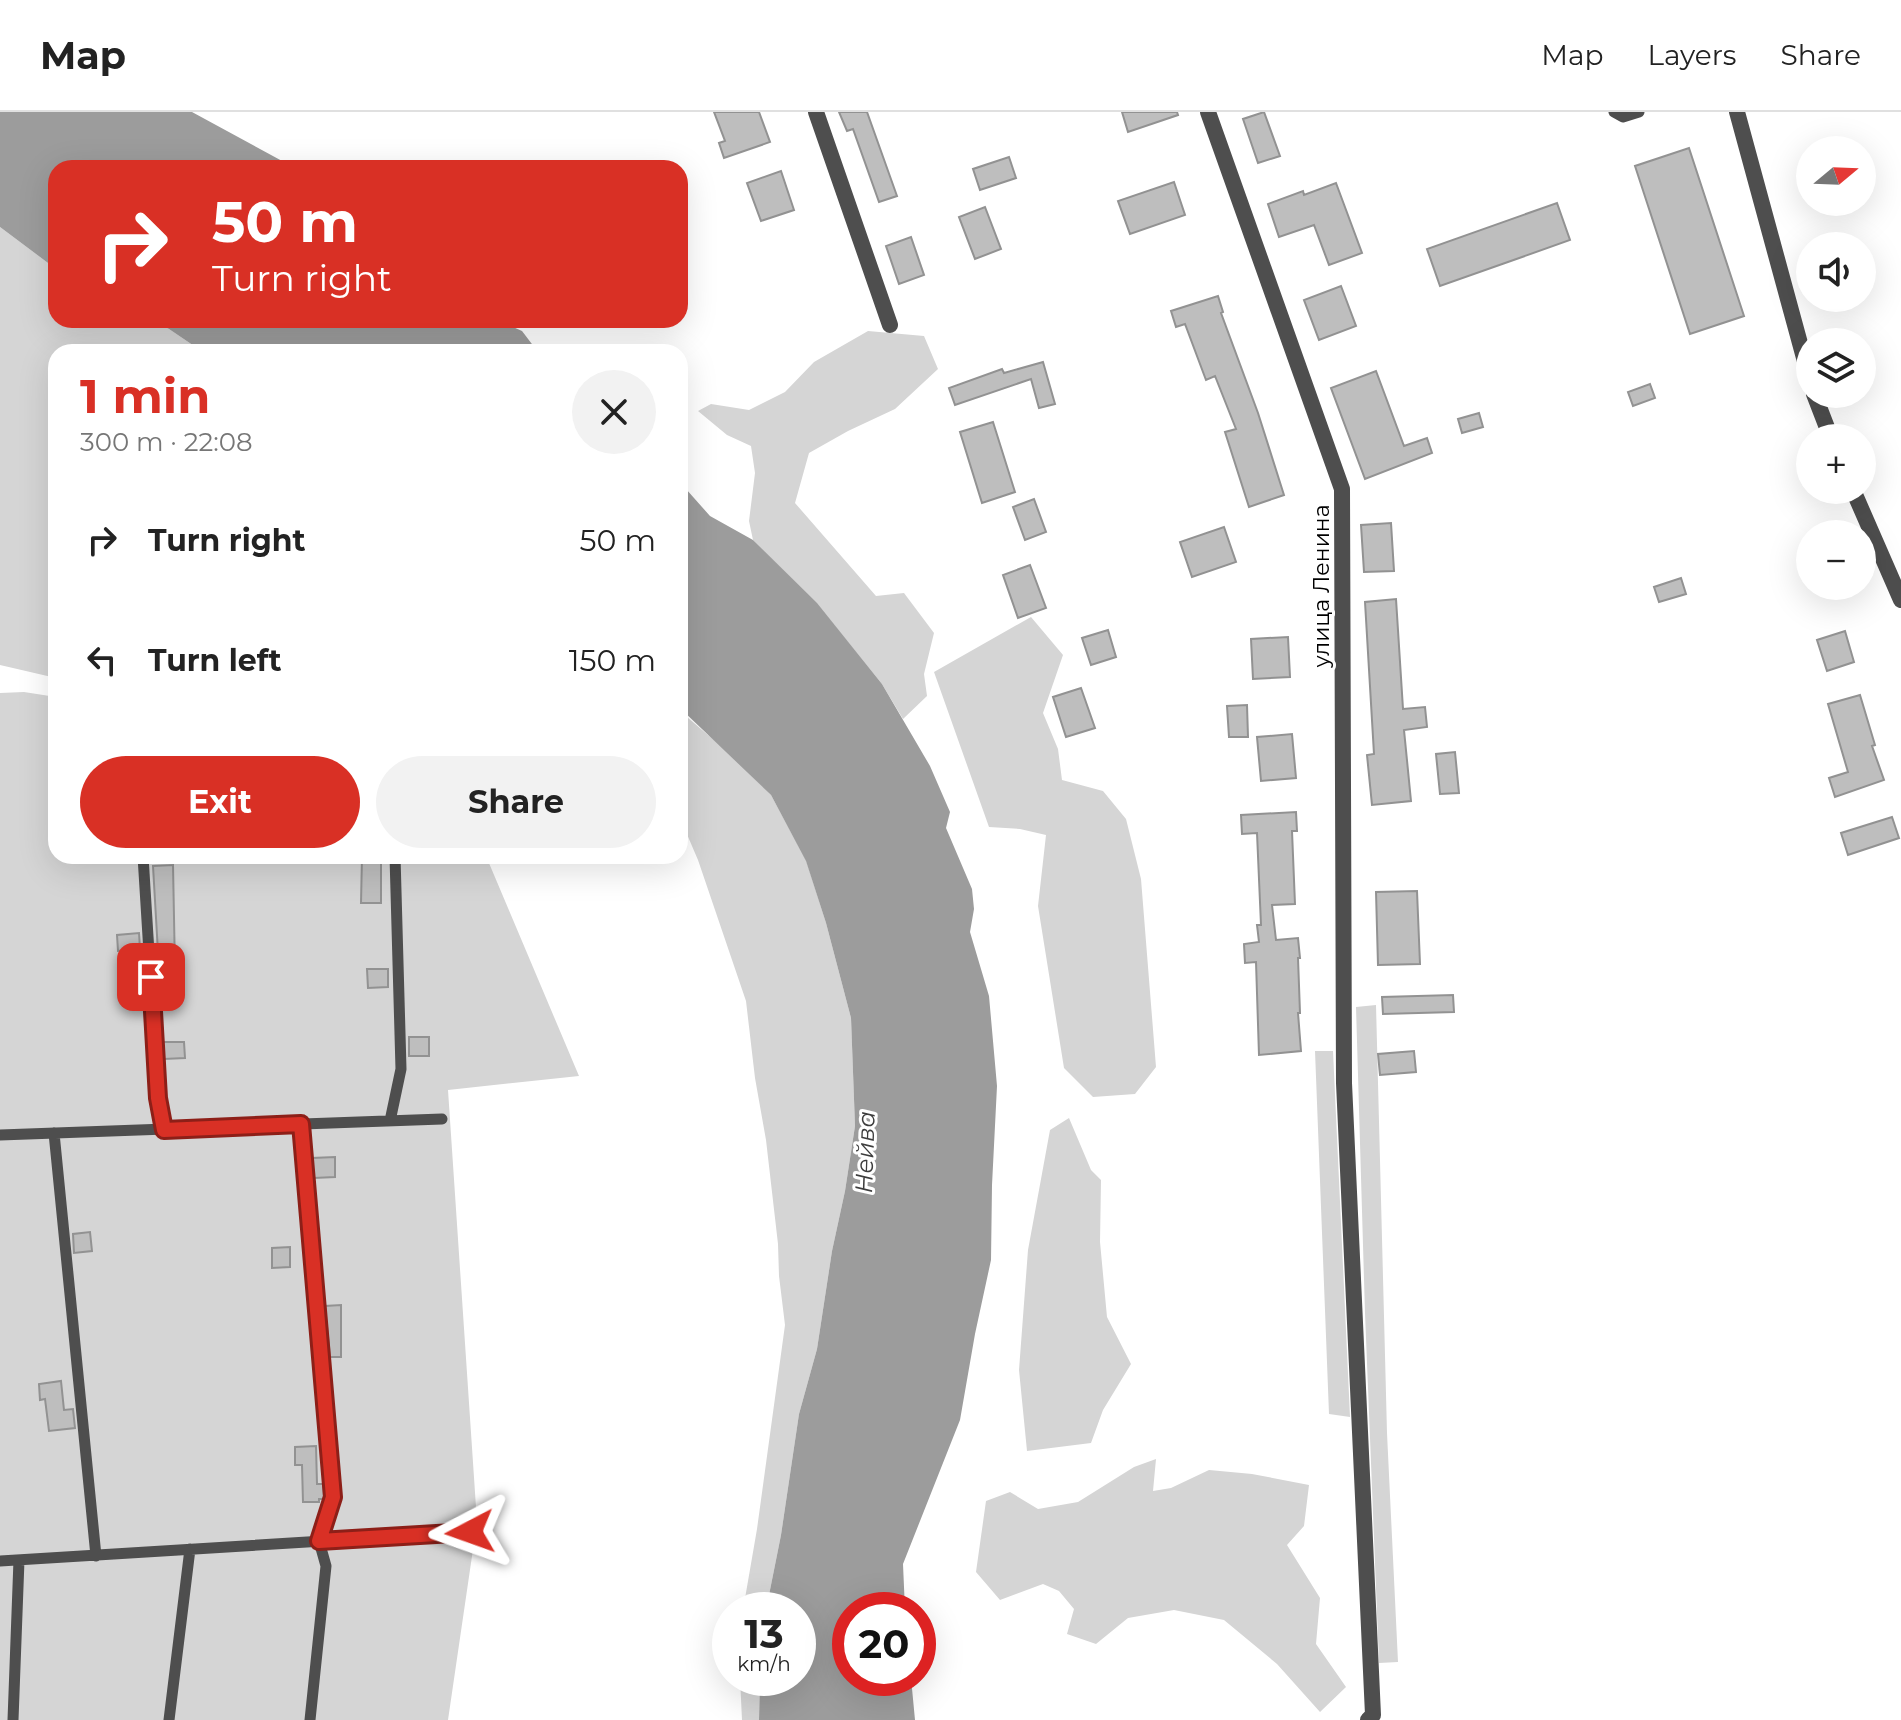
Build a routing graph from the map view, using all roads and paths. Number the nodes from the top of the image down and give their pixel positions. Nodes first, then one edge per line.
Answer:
1 (816, 112) edge
2 (1208, 112) edge
3 (1614, 112) edge
4 (1639, 112) edge
5 (1737, 112) edge
6 (890, 325) dead end
7 (1796, 329) edge
8 (1859, 504) edge
9 (1901, 600) edge
10 (143, 864) edge
11 (395, 864) edge
12 (442, 1119) dead end
13 (390, 1121) junction
14 (301, 1124) junction
15 (164, 1130) junction
16 (54, 1133) junction
17 (0, 1135) edge
18 (470, 1532) dead end
19 (319, 1541) junction
20 (190, 1549) junction
21 (96, 1556) junction
22 (19, 1560) junction
23 (0, 1561) edge
24 (13, 1720) edge
25 (169, 1720) edge
26 (310, 1720) edge
27 (1368, 1720) edge

1 - 6 street
2 - 27 street, улица Ленина
3 - 4 lane
5 - 7 street
8 - 9 street
10 - 15 lane
11 - 13 lane
12 - 13 lane
13 - 14 lane
14 - 15 lane
14 - 19 lane
15 - 16 lane
16 - 17 lane
16 - 21 lane
18 - 19 lane
19 - 20 lane
19 - 26 lane
20 - 21 lane
20 - 25 lane
21 - 22 lane
22 - 23 lane
22 - 24 lane

